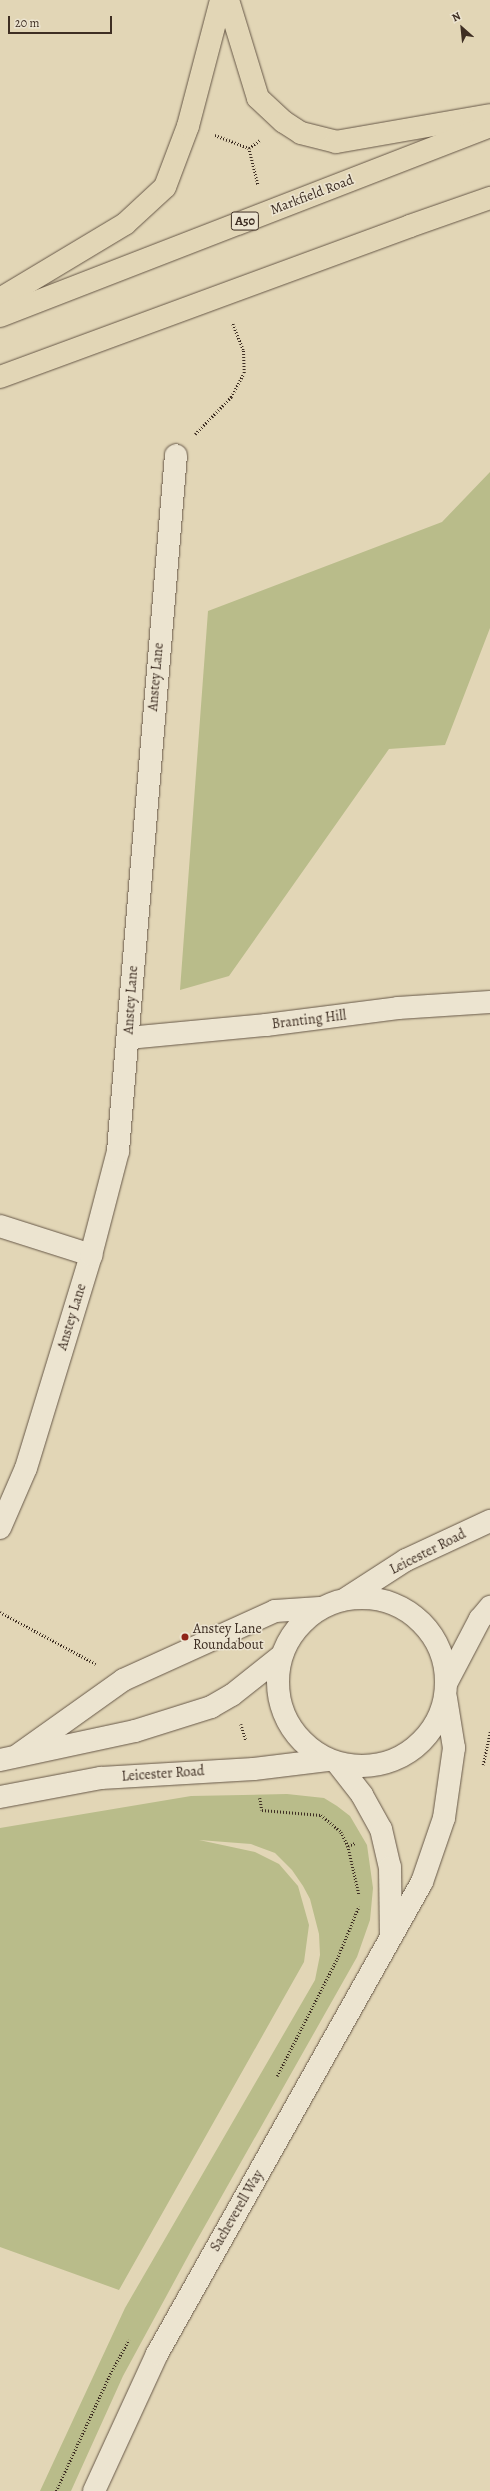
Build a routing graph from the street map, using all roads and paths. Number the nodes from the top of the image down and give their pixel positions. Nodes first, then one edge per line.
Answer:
1 (221, 0) edge
2 (228, 0) edge
3 (490, 115) edge
4 (490, 126) edge
5 (490, 198) edge
6 (0, 298) edge
7 (0, 316) edge
8 (0, 377) edge
9 (176, 455) dead end
10 (490, 1002) edge
11 (128, 1038) junction
12 (0, 1226) edge
13 (91, 1255) junction
14 (490, 1521) edge
15 (0, 1528) edge
16 (348, 1598) junction
17 (490, 1607) edge
18 (320, 1608) junction
19 (0, 1612) edge
20 (281, 1656) junction
21 (98, 1665) dead end
22 (446, 1690) junction
23 (7, 1755) edge
24 (333, 1762) junction
25 (0, 1797) edge
26 (348, 1846) dead end
27 (391, 1936) junction
28 (273, 2083) dead end
29 (129, 2339) dead end
30 (56, 2491) edge
31 (94, 2491) edge

1 - 6 highway
2 - 3 highway
4 - 7 highway, Markfield Road / A50
5 - 8 highway
9 - 11 street, Anstey Lane
10 - 11 street, Branting Hill
11 - 13 street, Anstey Lane
12 - 13 street
13 - 15 street, Anstey Lane
14 - 16 street, Leicester Road
16 - 18 street
16 - 22 street, Sacheverell Way
17 - 22 street
18 - 20 street
18 - 23 street
19 - 21 path
20 - 23 street
20 - 24 street
22 - 24 street, Leicester Road
22 - 27 street, Sacheverell Way
24 - 25 street, Leicester Road
24 - 27 street, Sacheverell Way
26 - 28 path
27 - 31 street, Sacheverell Way
29 - 30 path

